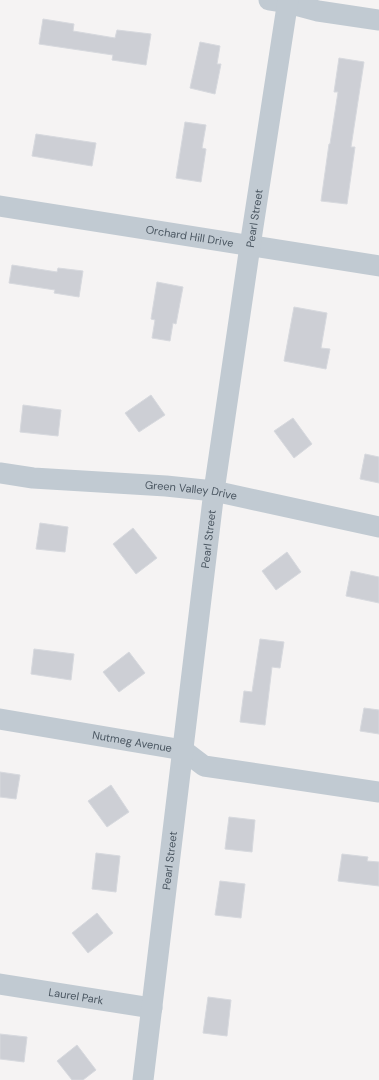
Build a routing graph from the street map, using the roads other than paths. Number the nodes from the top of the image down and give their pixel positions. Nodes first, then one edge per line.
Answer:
1 (282, 1) edge
2 (379, 20) edge
3 (0, 206) edge
4 (250, 246) junction
5 (379, 266) edge
6 (0, 472) edge
7 (214, 491) junction
8 (379, 527) edge
9 (0, 719) edge
10 (183, 750) junction
11 (379, 792) edge
12 (0, 984) edge
13 (152, 1008) junction
14 (143, 1080) edge

1 - 2 street
1 - 4 street, Pearl Street
3 - 4 street, Orchard Hill Drive
4 - 5 street, Orchard Hill Drive
4 - 7 street, Pearl Street
6 - 7 street, Green Valley Drive
7 - 8 street, Green Valley Drive
7 - 10 street, Pearl Street
9 - 10 street, Nutmeg Avenue
10 - 11 street, Nutmeg Avenue
10 - 13 street, Pearl Street
12 - 13 street, Laurel Park
13 - 14 street, Pearl Street

